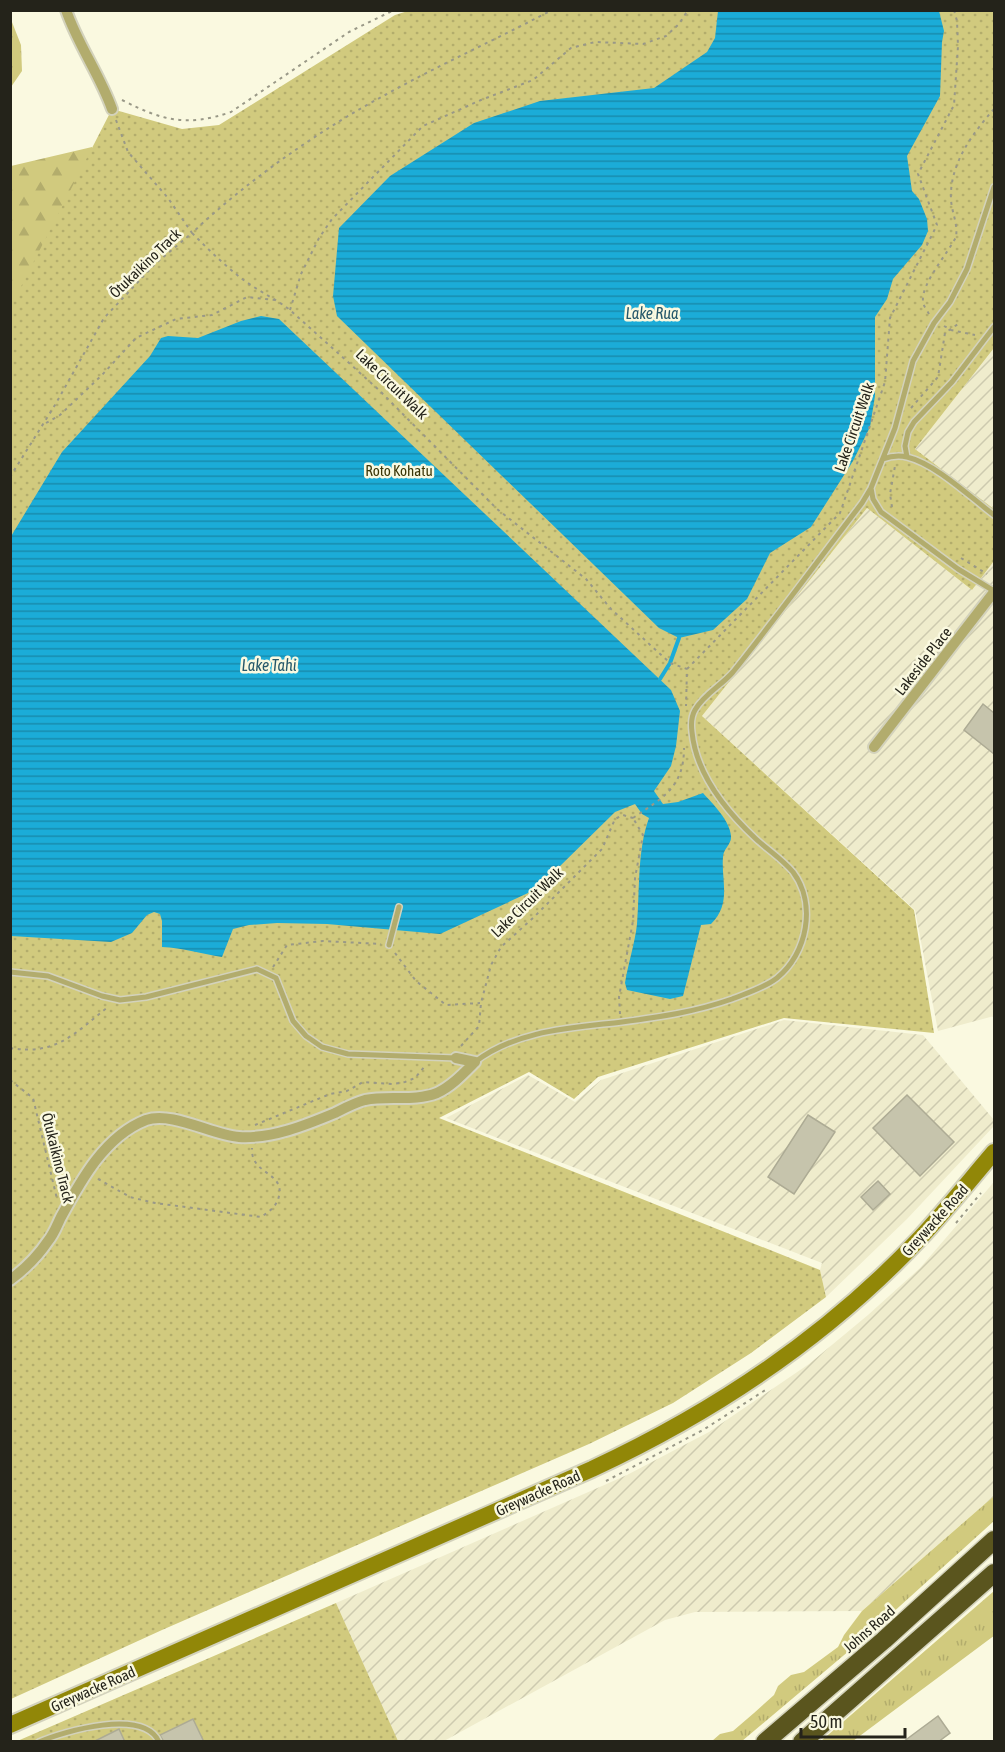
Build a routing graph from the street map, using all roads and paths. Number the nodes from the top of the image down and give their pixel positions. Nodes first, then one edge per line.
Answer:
1 (66, 10) edge
2 (394, 10) edge
3 (552, 10) edge
4 (688, 10) edge
5 (954, 10) edge
6 (105, 89) junction
7 (112, 109) joint
8 (994, 109) edge
9 (994, 187) edge
10 (192, 233) junction
11 (278, 300) junction
12 (290, 310) junction
13 (933, 318) dead end
14 (940, 323) dead end
15 (958, 324) dead end
16 (994, 327) edge
17 (949, 329) junction
18 (981, 336) dead end
19 (907, 415) dead end
20 (43, 424) junction
21 (907, 457) junction
22 (883, 459) junction
23 (896, 462) dead end
24 (10, 477) edge
25 (871, 488) junction
26 (896, 513) dead end
27 (994, 515) edge
28 (971, 563) dead end
29 (987, 574) dead end
30 (994, 591) edge
31 (687, 669) junction
32 (685, 710) dead end
33 (684, 743) dead end
34 (874, 747) dead end
35 (633, 818) junction
36 (399, 907) dead end
37 (389, 945) junction
38 (10, 972) edge
39 (268, 974) junction
40 (117, 999) junction
41 (481, 1003) junction
42 (621, 1022) junction
43 (10, 1048) edge
44 (433, 1057) junction
45 (456, 1058) junction
46 (475, 1062) junction
47 (10, 1080) edge
48 (251, 1137) junction
49 (994, 1152) edge
50 (87, 1173) junction
51 (61, 1216) junction
52 (10, 1280) edge
53 (994, 1540) edge
54 (994, 1573) edge
55 (10, 1725) edge
56 (39, 1742) edge
57 (159, 1742) edge
58 (765, 1742) edge
59 (802, 1742) edge

1 - 6 street
2 - 6 path
3 - 10 path
4 - 12 path
5 - 31 path, Lake Circuit Walk
6 - 7 street
7 - 10 path
8 - 13 path
9 - 22 lane
10 - 11 path, Ōtukaikino Track
10 - 20 path, Ōtukaikino Track
11 - 12 path, Ōtukaikino Track
11 - 20 path
12 - 31 path, Lake Circuit Walk
14 - 17 path
15 - 17 path
16 - 21 lane
17 - 18 path
17 - 19 path
20 - 24 path, Ōtukaikino Track
21 - 22 lane
21 - 27 lane
22 - 25 lane
23 - 26 path
25 - 30 lane
25 - 42 lane
28 - 29 path
30 - 34 street, Lakeside Place
31 - 32 path
33 - 35 path, Lake Circuit Walk
35 - 41 path, Lake Circuit Walk
35 - 42 path
36 - 37 lane
37 - 39 path
37 - 41 path
38 - 40 lane
39 - 40 lane
39 - 44 lane
40 - 43 path
41 - 45 path, Lake Circuit Walk
42 - 46 lane
44 - 45 lane
44 - 48 path
45 - 46 street
46 - 48 street
47 - 51 path, Ōtukaikino Track
48 - 50 street
48 - 50 path
49 - 55 street, Greywacke Road
50 - 51 street
51 - 52 street
53 - 58 highway, Johns Road
54 - 59 highway
56 - 57 lane

